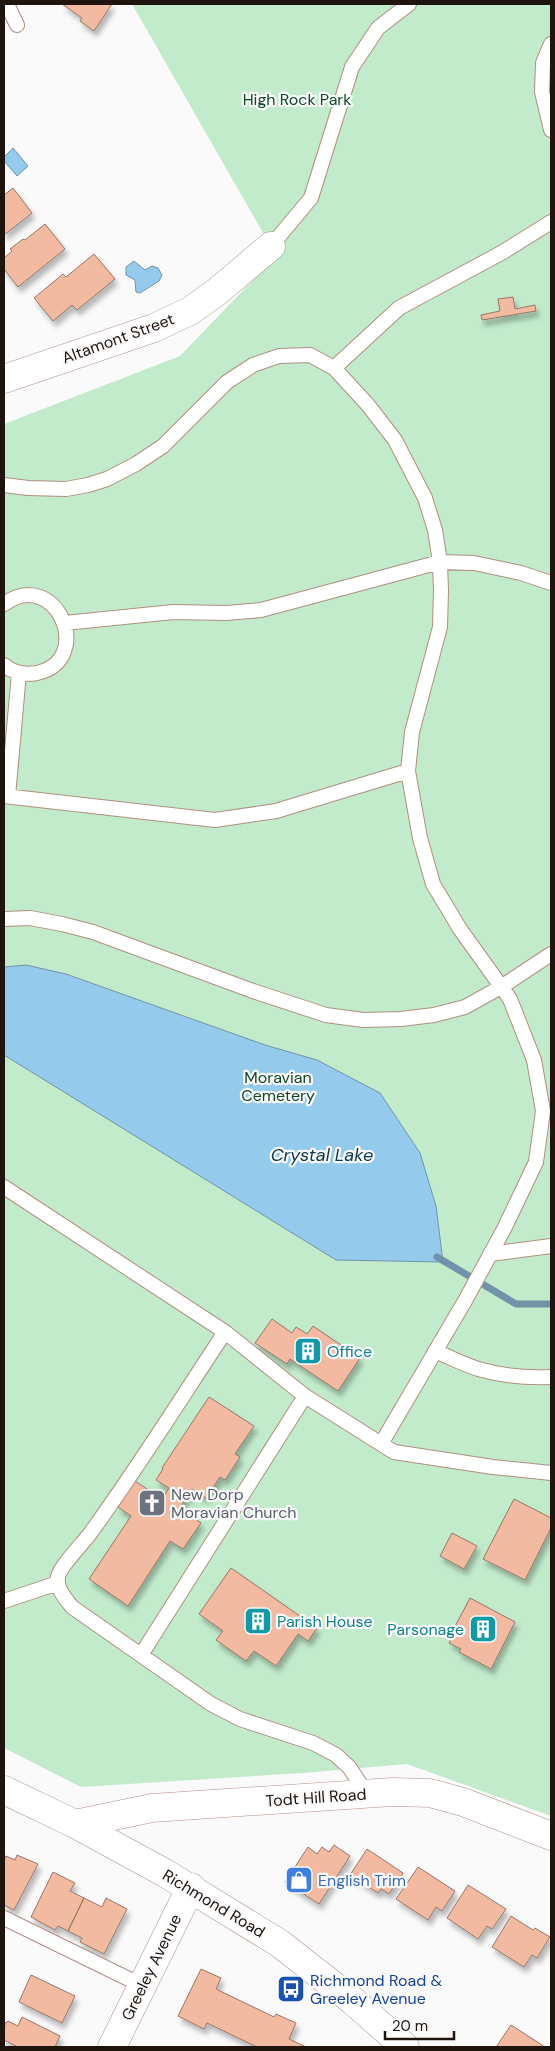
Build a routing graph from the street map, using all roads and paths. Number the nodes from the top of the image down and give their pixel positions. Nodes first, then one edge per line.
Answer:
1 (7, 4) edge
2 (409, 4) edge
3 (17, 25) dead end
4 (551, 44) edge
5 (551, 130) edge
6 (551, 222) edge
7 (271, 246) joint
8 (334, 368) junction
9 (8, 370) edge
10 (4, 485) edge
11 (440, 562) junction
12 (551, 583) edge
13 (4, 604) edge
14 (65, 623) junction
15 (4, 665) edge
16 (18, 673) junction
17 (408, 771) junction
18 (6, 796) edge
19 (4, 919) edge
20 (551, 954) edge
21 (501, 987) junction
22 (4, 1187) edge
23 (551, 1246) edge
24 (487, 1260) junction
25 (225, 1332) junction
26 (435, 1351) junction
27 (551, 1378) edge
28 (305, 1396) junction
29 (382, 1444) junction
30 (551, 1473) edge
31 (58, 1583) junction
32 (4, 1601) edge
33 (141, 1655) junction
34 (4, 1790) edge
35 (367, 1794) junction
36 (75, 1824) junction
37 (551, 1836) edge
38 (191, 1887) junction
39 (4, 1918) edge
40 (142, 1986) junction
41 (112, 2047) edge
42 (405, 2047) edge

1 - 3 lane
2 - 7 lane
4 - 5 lane
6 - 8 lane
7 - 9 street, Altamont Street
8 - 10 lane
8 - 11 lane
11 - 12 lane
11 - 14 lane
11 - 17 lane
13 - 14 lane
14 - 16 lane
15 - 16 lane
16 - 18 lane
17 - 18 lane
17 - 21 lane
19 - 21 lane
20 - 21 lane
21 - 24 lane
22 - 25 lane
23 - 24 lane
24 - 26 lane
25 - 28 lane
25 - 31 lane
26 - 27 lane
26 - 29 lane
28 - 29 lane
28 - 33 lane
29 - 30 lane
31 - 32 lane
31 - 33 lane
33 - 35 lane
34 - 36 street, Richmond Road
35 - 36 street, Todt Hill Road
35 - 37 street, Todt Hill Road
36 - 38 street, Richmond Road
38 - 40 street, Greeley Avenue
38 - 42 street, Richmond Road
39 - 40 lane
40 - 41 street, Greeley Avenue

